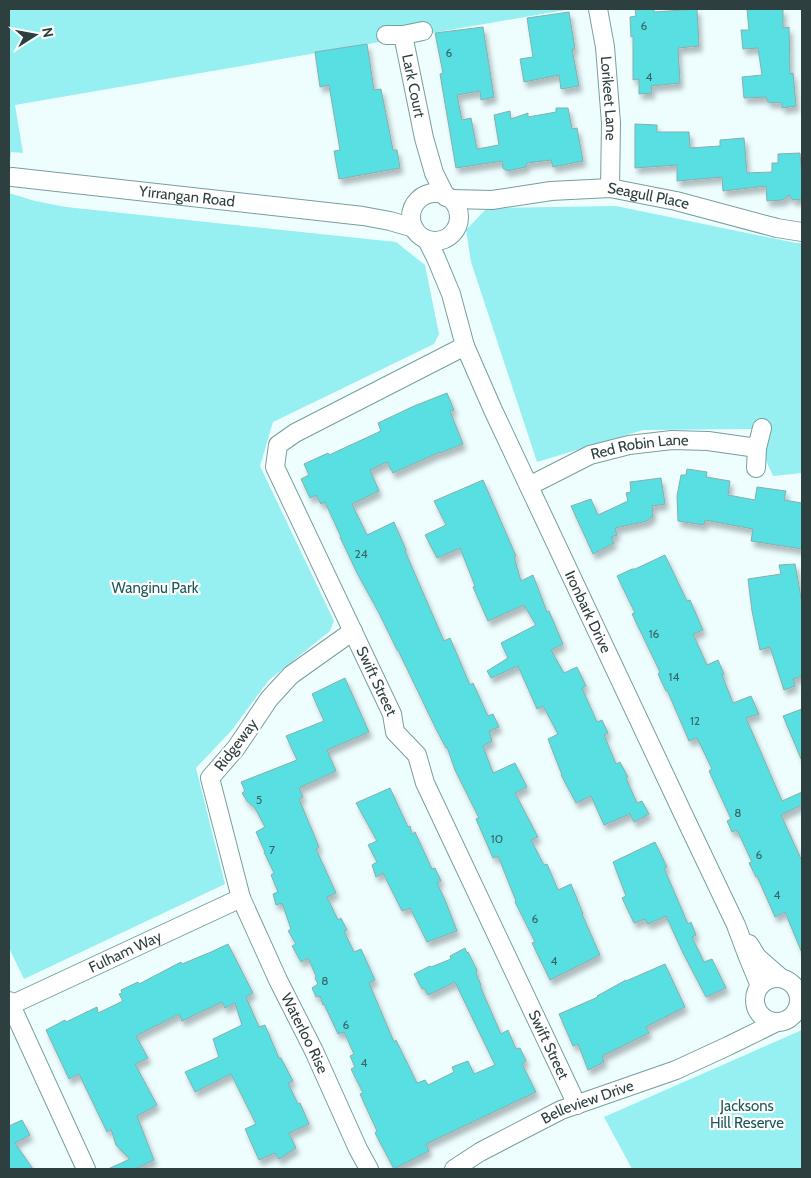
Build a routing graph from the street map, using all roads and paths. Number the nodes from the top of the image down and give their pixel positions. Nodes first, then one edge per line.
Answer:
1 (598, 9) edge
2 (422, 31) dead end
3 (424, 138) junction
4 (12, 177) dead end
5 (610, 188) junction
6 (448, 198) junction
7 (420, 200) junction
8 (492, 200) junction
9 (363, 216) junction
10 (414, 228) junction
11 (454, 228) junction
12 (802, 232) edge
13 (427, 240) junction
14 (451, 294) junction
15 (465, 346) junction
16 (762, 428) dead end
17 (757, 448) junction
18 (756, 468) dead end
19 (529, 486) junction
20 (353, 631) junction
21 (241, 898) junction
22 (736, 925) junction
23 (791, 979) edge
24 (760, 986) junction
25 (800, 1002) edge
26 (10, 1003) edge
27 (755, 1003) junction
28 (777, 1022) junction
29 (728, 1046) junction
30 (577, 1105) junction
31 (86, 1169) edge
32 (370, 1169) edge
33 (454, 1169) edge

1 - 5 street, Lorikeet Lane
2 - 3 street, Lark Court
3 - 6 street, Lark Court
3 - 7 street, Lark Court
4 - 9 street, Yirrangan Road
5 - 8 street, Seagull Place
5 - 12 street, Seagull Place
6 - 7 street
6 - 8 street, Seagull Place
6 - 11 street
7 - 9 street, Yirrangan Road
7 - 10 street
8 - 11 street, Seagull Place
9 - 10 street, Yirrangan Road
10 - 13 street
11 - 13 street
11 - 14 street, Ironbark Drive
13 - 14 street, Ironbark Drive
14 - 15 street, Ironbark Drive
15 - 19 street, Ironbark Drive
15 - 20 street, Swift Street
16 - 17 street
17 - 18 street
17 - 19 street, Red Robin Lane
19 - 22 street, Ironbark Drive
20 - 21 street, Ridgeway
20 - 30 street, Swift Street
21 - 26 street, Fulham Way
21 - 32 street, Waterloo Rise
22 - 23 street, Ironbark Drive
22 - 24 street, Ironbark Drive
23 - 24 street
23 - 25 street
24 - 27 street
25 - 28 street
26 - 31 street
27 - 28 street
27 - 29 street, Belleview Drive
28 - 29 street, Belleview Drive
29 - 30 street, Belleview Drive
30 - 33 street, Belleview Drive

